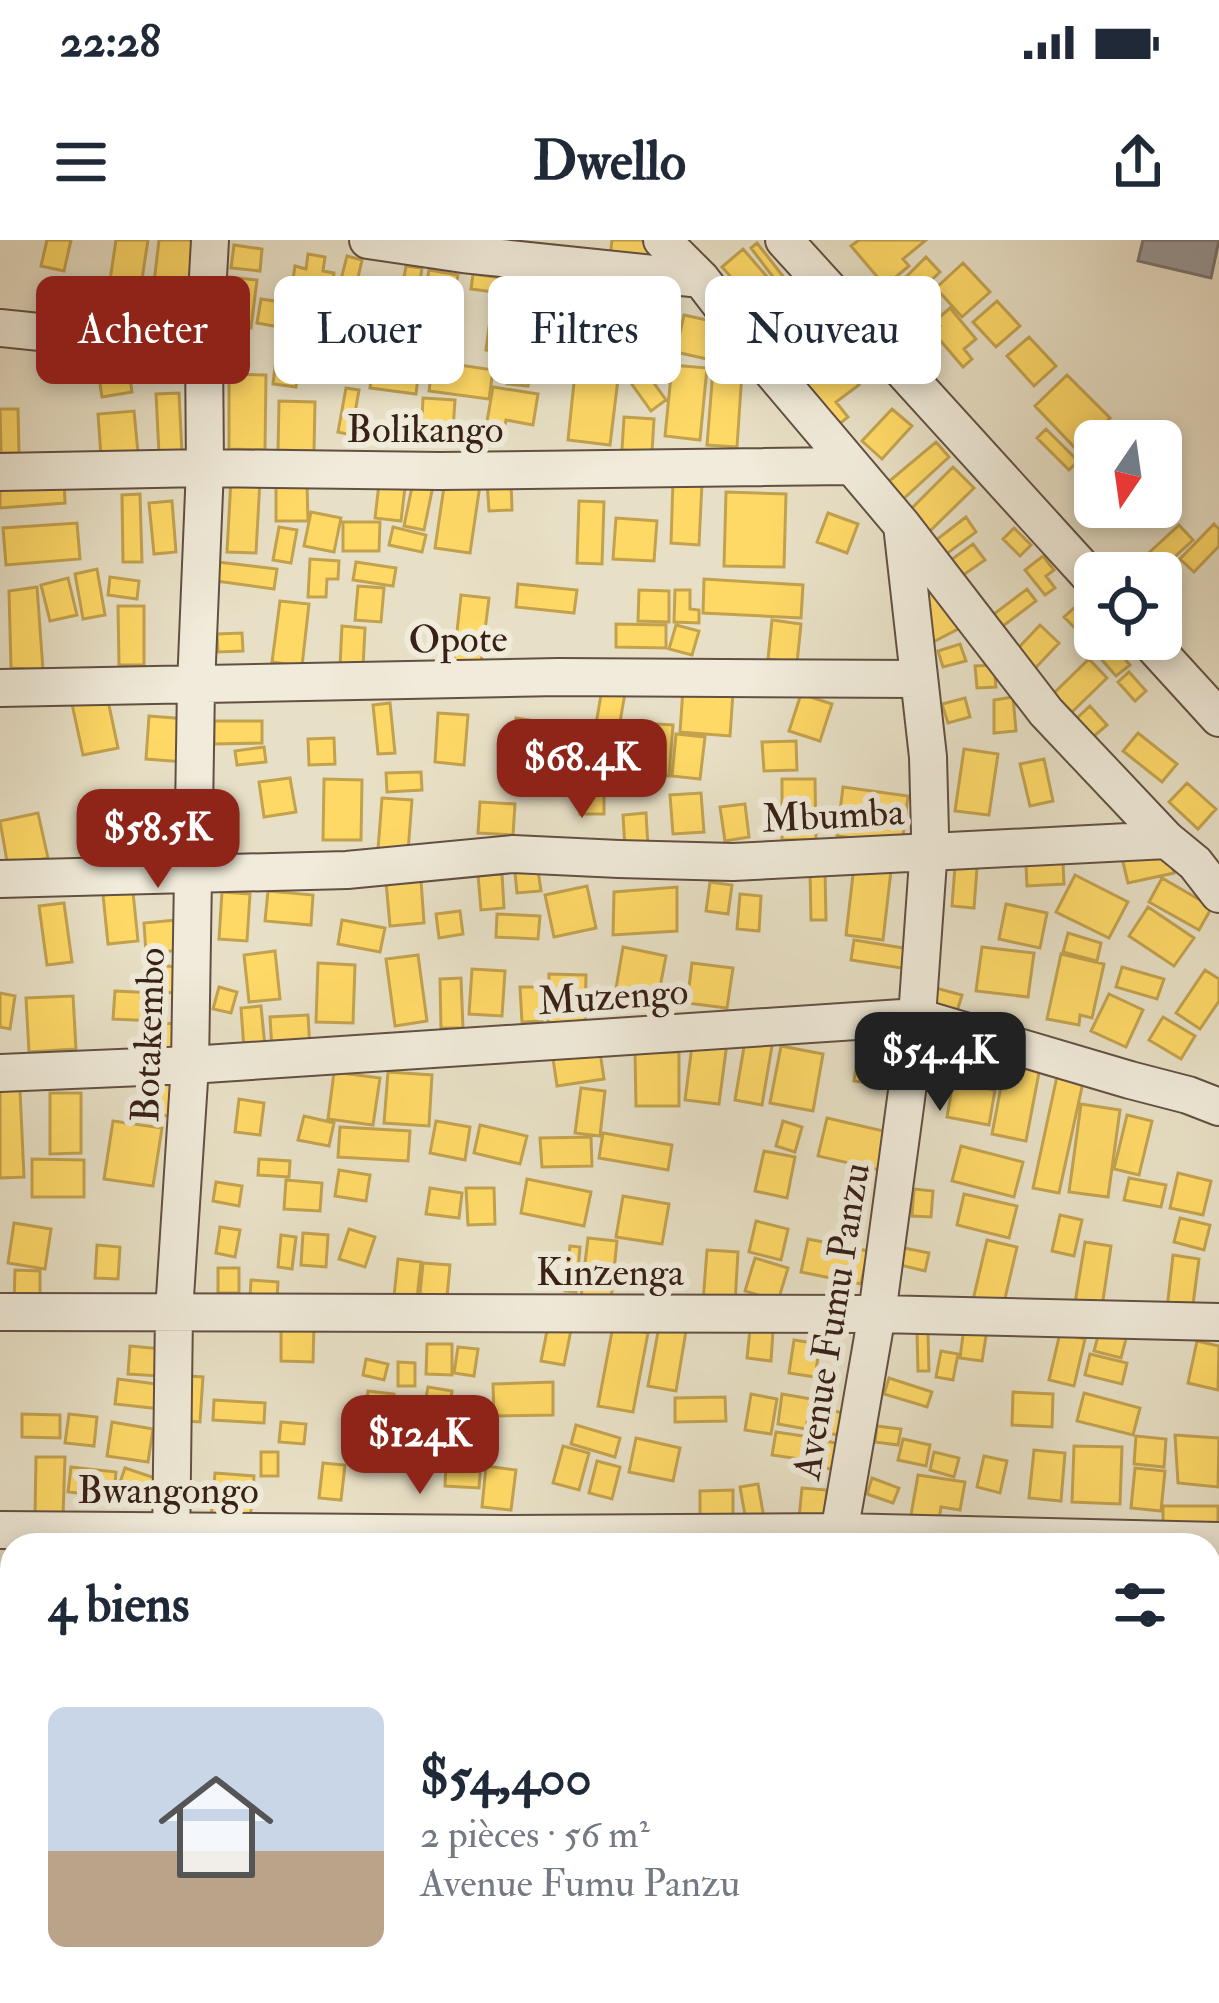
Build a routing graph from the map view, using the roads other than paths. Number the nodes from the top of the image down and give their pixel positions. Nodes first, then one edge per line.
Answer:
1 (211, 240) edge
2 (368, 240) edge
3 (784, 240) edge
4 (676, 244) edge
5 (209, 276) edge
6 (701, 279) junction
7 (0, 328) edge
8 (36, 332) edge
9 (204, 384) edge
10 (850, 466) junction
11 (205, 468) junction
12 (0, 472) edge
13 (902, 525) junction
14 (1074, 559) edge
15 (1166, 660) edge
16 (919, 679) junction
17 (196, 686) junction
18 (0, 688) edge
19 (1219, 718) edge
20 (1167, 840) junction
21 (928, 850) junction
22 (194, 873) junction
23 (0, 879) edge
24 (1219, 894) edge
25 (916, 1017) junction
26 (190, 1065) junction
27 (0, 1072) edge
28 (1219, 1106) edge
29 (0, 1312) edge
30 (174, 1312) junction
31 (877, 1314) junction
32 (1219, 1322) edge
33 (0, 1530) edge
34 (74, 1533) edge
35 (172, 1533) edge
36 (839, 1533) edge

1 - 5 street, Botakembo
2 - 6 street
3 - 14 street
4 - 6 street
6 - 10 street
7 - 8 street
9 - 11 street, Botakembo
10 - 11 street, Bolikango
10 - 13 street
11 - 12 street, Bolikango
11 - 17 street, Botakembo
13 - 16 street, Avenue Fumu Panzu
13 - 20 street
15 - 19 street
16 - 17 street, Opote
16 - 21 street, Avenue Fumu Panzu
17 - 18 street, Opote
17 - 22 street, Botakembo
20 - 21 street, Mbumba
20 - 24 street
21 - 22 street, Mbumba
21 - 25 street, Avenue Fumu Panzu
22 - 23 street, Mbumba
22 - 26 street, Botakembo
25 - 26 street, Muzengo
25 - 28 street, Muzengo
25 - 31 street, Avenue Fumu Panzu
26 - 27 street, Muzengo
26 - 30 street, Botakembo
29 - 30 street, Kinzenga
30 - 31 street, Kinzenga
30 - 35 street, Botakembo
31 - 32 street, Kinzenga
31 - 36 street, Avenue Fumu Panzu
33 - 34 street, Bwangongo

